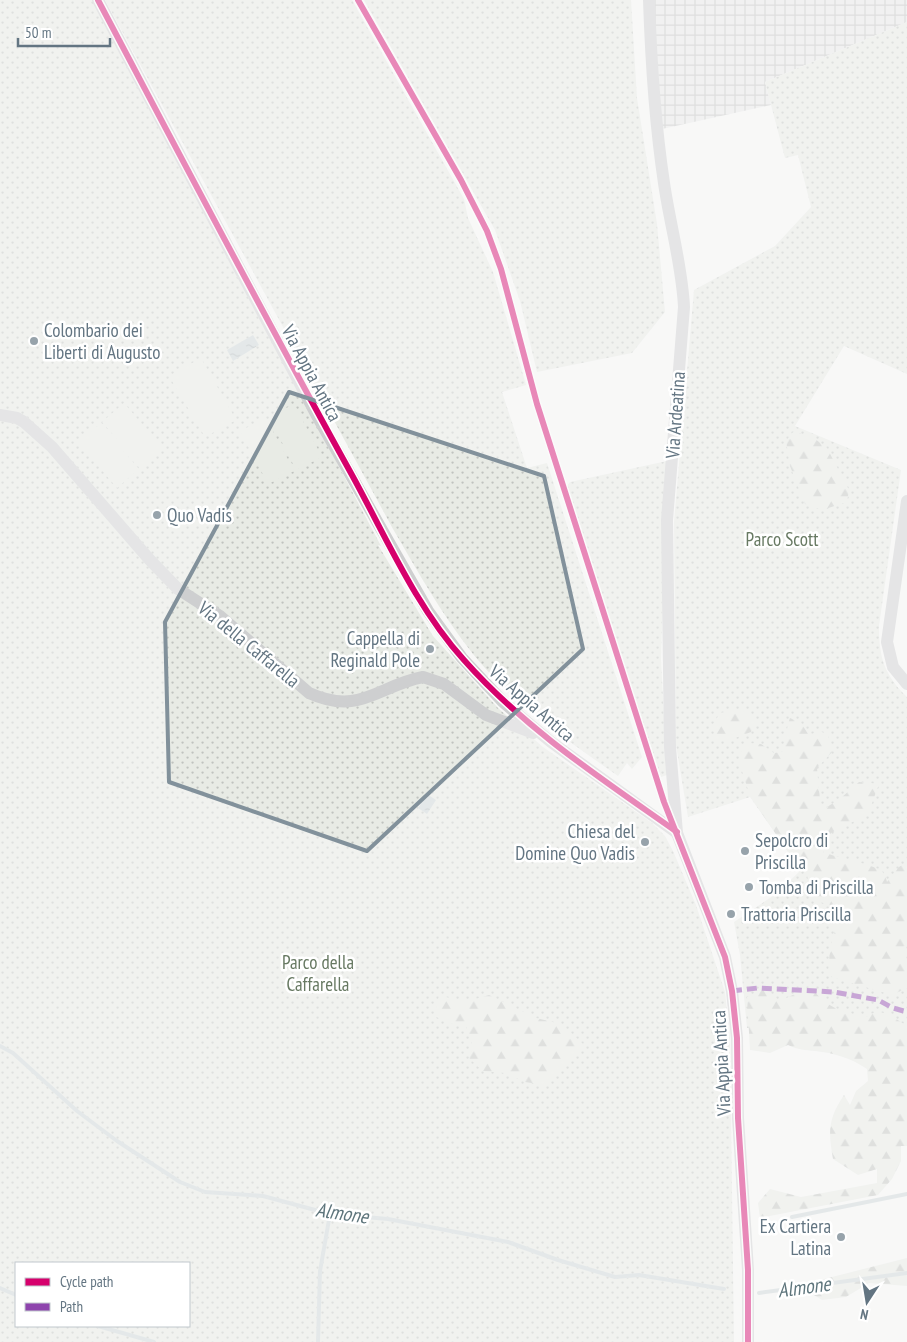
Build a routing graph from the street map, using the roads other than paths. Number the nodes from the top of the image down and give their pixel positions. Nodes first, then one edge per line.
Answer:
1 (98, 0) edge
2 (649, 0) edge
3 (0, 415) edge
4 (907, 500) edge
5 (902, 579) edge
6 (907, 684) edge
7 (551, 742) junction
8 (677, 832) junction
9 (748, 1342) edge

1 - 7 street, Via Appia Antica
2 - 8 street, Via Ardeatina
3 - 7 street, Via della Caffarella
4 - 5 street
5 - 6 street
7 - 8 street, Via Appia Antica
8 - 9 street, Via Appia Antica

